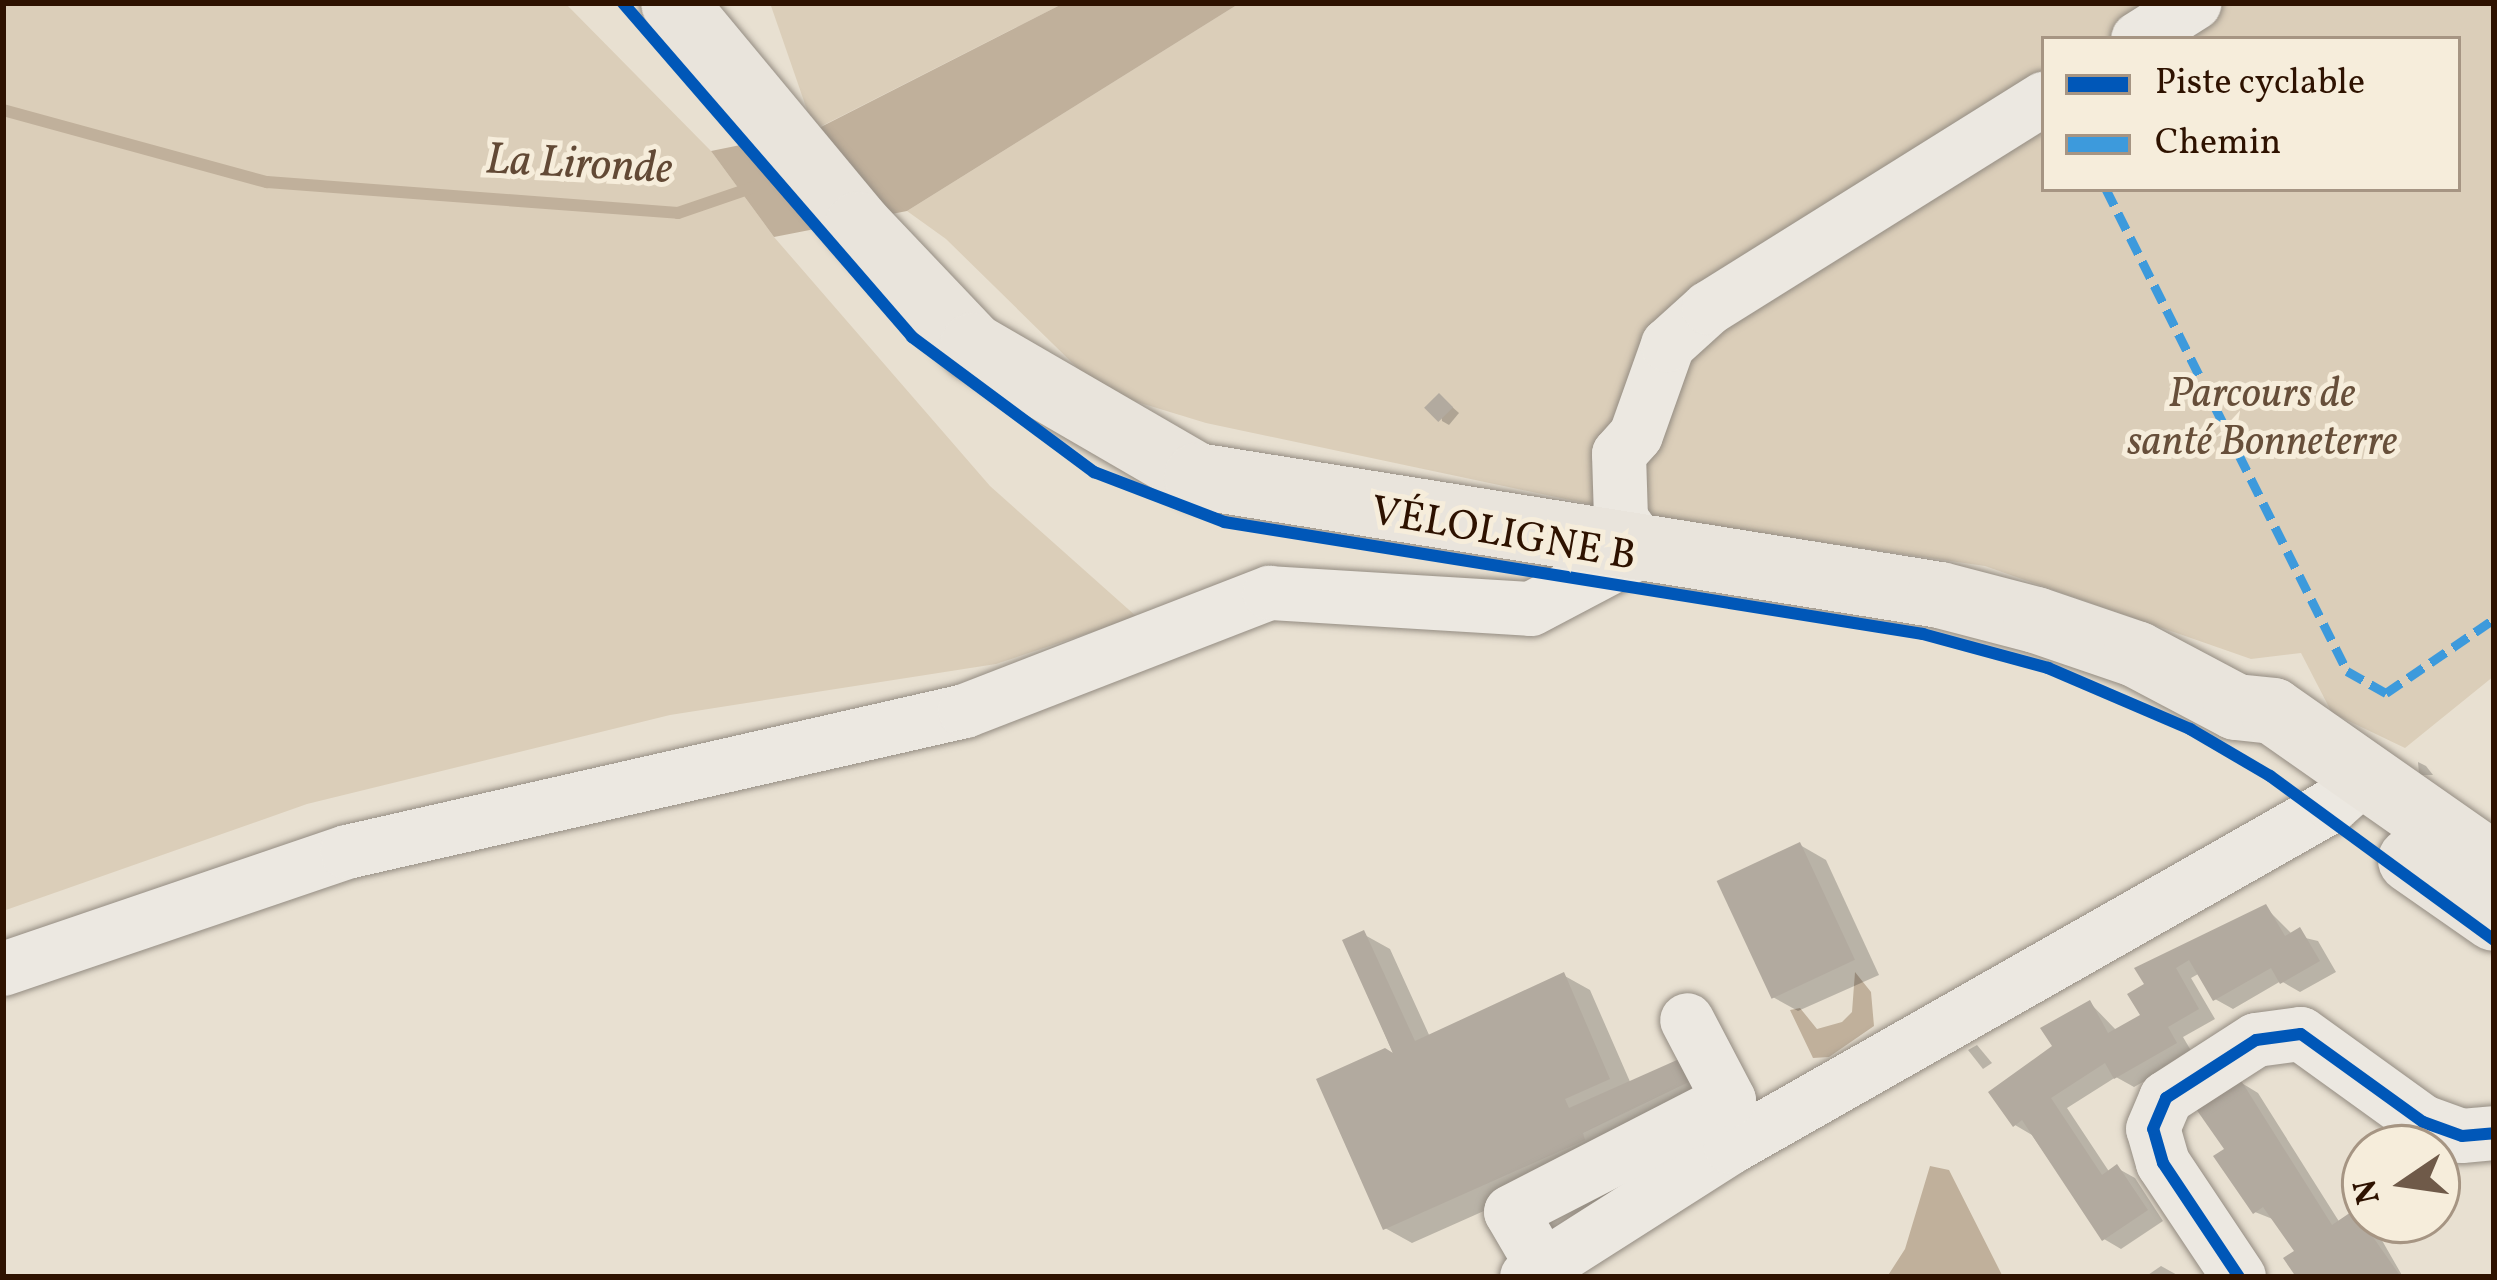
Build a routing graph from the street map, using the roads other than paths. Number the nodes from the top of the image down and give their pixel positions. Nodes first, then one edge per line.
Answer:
1 (674, 3) edge
2 (2195, 3) edge
3 (2143, 36) edge
4 (2041, 101) edge
5 (1643, 550) junction
6 (2351, 790) junction
7 (2494, 866) edge
8 (2494, 918) edge
9 (3, 969) edge
10 (1687, 1020) dead end
11 (2494, 1133) edge
12 (1539, 1273) edge
13 (2240, 1277) edge

1 - 5 main road
2 - 3 street
4 - 5 street
5 - 6 main road
5 - 9 street
6 - 7 main road
6 - 8 main road
6 - 12 street
10 - 12 street
11 - 13 street

